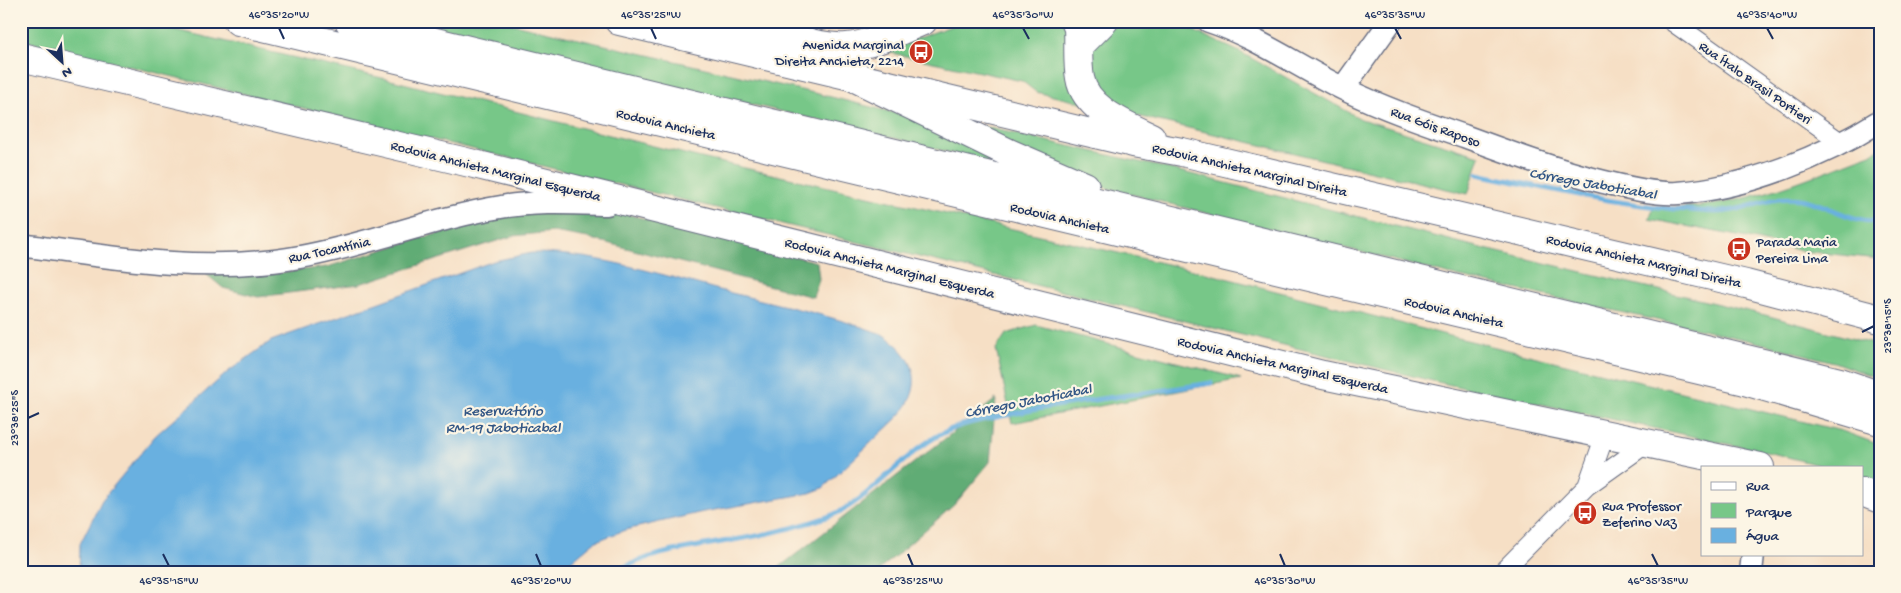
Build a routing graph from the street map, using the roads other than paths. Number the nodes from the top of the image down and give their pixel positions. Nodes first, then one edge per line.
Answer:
1 (238, 21) edge
2 (348, 21) edge
3 (619, 21) edge
4 (923, 21) edge
5 (1104, 21) edge
6 (1209, 21) edge
7 (1391, 21) edge
8 (1671, 21) edge
9 (1077, 34) edge
10 (697, 39) junction
11 (21, 58) edge
12 (847, 74) junction
13 (1343, 88) junction
14 (1880, 121) edge
15 (1842, 143) junction
16 (1182, 152) junction
17 (635, 204) junction
18 (1176, 223) junction
19 (21, 245) edge
20 (1880, 319) edge
21 (1880, 396) edge
22 (1880, 421) edge
23 (1606, 435) junction
24 (1646, 444) junction
25 (1736, 463) edge
26 (1754, 466) edge
27 (1587, 486) junction
28 (1864, 493) edge
29 (1880, 499) edge
30 (1753, 556) edge
31 (1502, 572) edge
32 (1751, 572) edge

1 - 22 highway, Rodovia Anchieta
2 - 18 highway, Rodovia Anchieta
3 - 10 highway, Rodovia Anchieta Marginal Direita
4 - 10 highway
5 - 9 highway
6 - 13 street, Rua Góis Raposo
7 - 13 street
8 - 15 street, Rua Ítalo Brasil Portieri
9 - 16 highway
10 - 12 highway, Rodovia Anchieta Marginal Direita
11 - 17 highway, Rodovia Anchieta Marginal Esquerda
12 - 16 highway, Rodovia Anchieta Marginal Direita
12 - 18 highway
13 - 15 street, Rua Góis Raposo
14 - 15 street, Rua Góis Raposo
16 - 20 highway, Rodovia Anchieta Marginal Direita
17 - 19 street, Rua Tocantínia
17 - 23 highway, Rodovia Anchieta Marginal Esquerda
18 - 21 highway, Rodovia Anchieta
23 - 24 highway, Rodovia Anchieta Marginal Esquerda
23 - 27 street
24 - 25 highway, Rodovia Anchieta Marginal Esquerda
24 - 27 street
25 - 26 highway, Rodovia Anchieta Marginal Esquerda
27 - 31 street
28 - 29 highway
30 - 32 street

